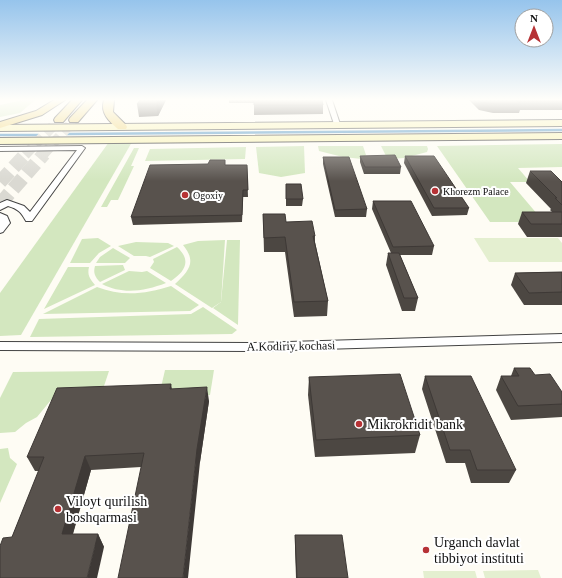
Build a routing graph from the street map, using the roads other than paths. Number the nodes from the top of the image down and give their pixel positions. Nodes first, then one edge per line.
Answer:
1 (562, 136) edge
2 (0, 141) edge
3 (0, 149) edge
4 (0, 207) edge
5 (0, 216) edge
6 (0, 230) edge
7 (562, 338) edge
8 (0, 346) edge

1 - 2 main road
3 - 4 street
5 - 6 street
7 - 8 street, A.Kodiriy kochasi

